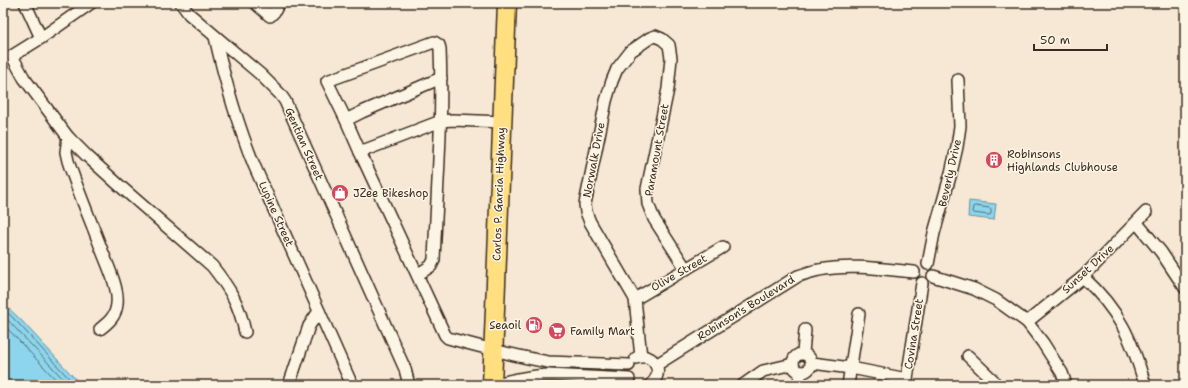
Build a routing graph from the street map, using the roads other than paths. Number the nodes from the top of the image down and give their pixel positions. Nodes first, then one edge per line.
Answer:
1 (26, 3) edge
2 (91, 3) edge
3 (181, 3) edge
4 (255, 3) edge
5 (279, 3) edge
6 (507, 3) edge
7 (215, 37) junction
8 (41, 38) junction
9 (669, 46) joint
10 (441, 78) junction
11 (958, 80) dead end
12 (346, 120) junction
13 (441, 121) junction
14 (502, 122) junction
15 (68, 137) junction
16 (360, 152) junction
17 (1146, 212) dead end
18 (1137, 223) junction
19 (723, 247) dead end
20 (928, 264) junction
21 (686, 269) junction
22 (914, 272) junction
23 (417, 275) junction
24 (933, 276) junction
25 (1083, 277) junction
26 (922, 283) junction
27 (1185, 288) edge
28 (634, 299) junction
29 (319, 311) junction
30 (859, 314) dead end
31 (1027, 322) junction
32 (100, 329) dead end
33 (805, 330) dead end
34 (245, 332) dead end
35 (493, 350) junction
36 (803, 353) junction
37 (968, 356) dead end
38 (641, 357) junction
39 (548, 362) junction
40 (582, 363) junction
41 (812, 363) junction
42 (629, 365) junction
43 (656, 365) junction
44 (797, 368) junction
45 (851, 368) junction
46 (548, 375) junction
47 (569, 381) edge
48 (582, 381) edge
49 (632, 382) edge
50 (907, 382) edge
51 (289, 385) edge
52 (352, 385) edge
53 (409, 385) edge
54 (492, 385) edge
55 (650, 385) edge
56 (743, 385) edge
57 (798, 385) edge
58 (848, 385) edge
59 (996, 385) edge
60 (1066, 385) edge
61 (1145, 385) edge

1 - 8 street
2 - 8 street
3 - 7 street, Gentian Street
4 - 5 street
6 - 14 highway, Carlos P. Garcia Highway
7 - 29 street, Lupine Street
7 - 53 street, Gentian Street
8 - 15 street
9 - 21 street, Paramount Street
9 - 28 street, Norwalk Drive
10 - 12 street
10 - 12 street
10 - 13 street
11 - 20 street, Beverly Drive
12 - 16 street
13 - 14 street
13 - 16 street
13 - 23 street
14 - 35 highway, Carlos P. Garcia Highway
15 - 32 street
15 - 34 street
16 - 23 street
17 - 18 street, Sunset Drive
18 - 25 street, Sunset Drive
18 - 27 street
19 - 21 street, Olive Street
20 - 22 street
20 - 24 street
21 - 28 street, Olive Street
22 - 26 street
22 - 43 street, Robinson's Boulevard
23 - 35 street
24 - 26 street
24 - 31 street
25 - 31 street, Sunset Drive
25 - 61 street
26 - 50 street, Covina Street
28 - 38 street, Norwalk Drive
29 - 51 street
29 - 52 street, Lupine Street
30 - 45 street
31 - 60 street
33 - 36 street
35 - 39 street
35 - 54 highway, Carlos P. Garcia Highway
36 - 41 street
36 - 44 street
37 - 59 street
38 - 42 street
38 - 43 street
39 - 40 street
39 - 46 street
40 - 42 street
40 - 48 street
41 - 44 street
41 - 45 street
42 - 49 street
43 - 55 street
44 - 56 street
44 - 57 street
45 - 50 street
45 - 58 street
46 - 47 street
46 - 54 street
47 - 48 street
48 - 49 street

